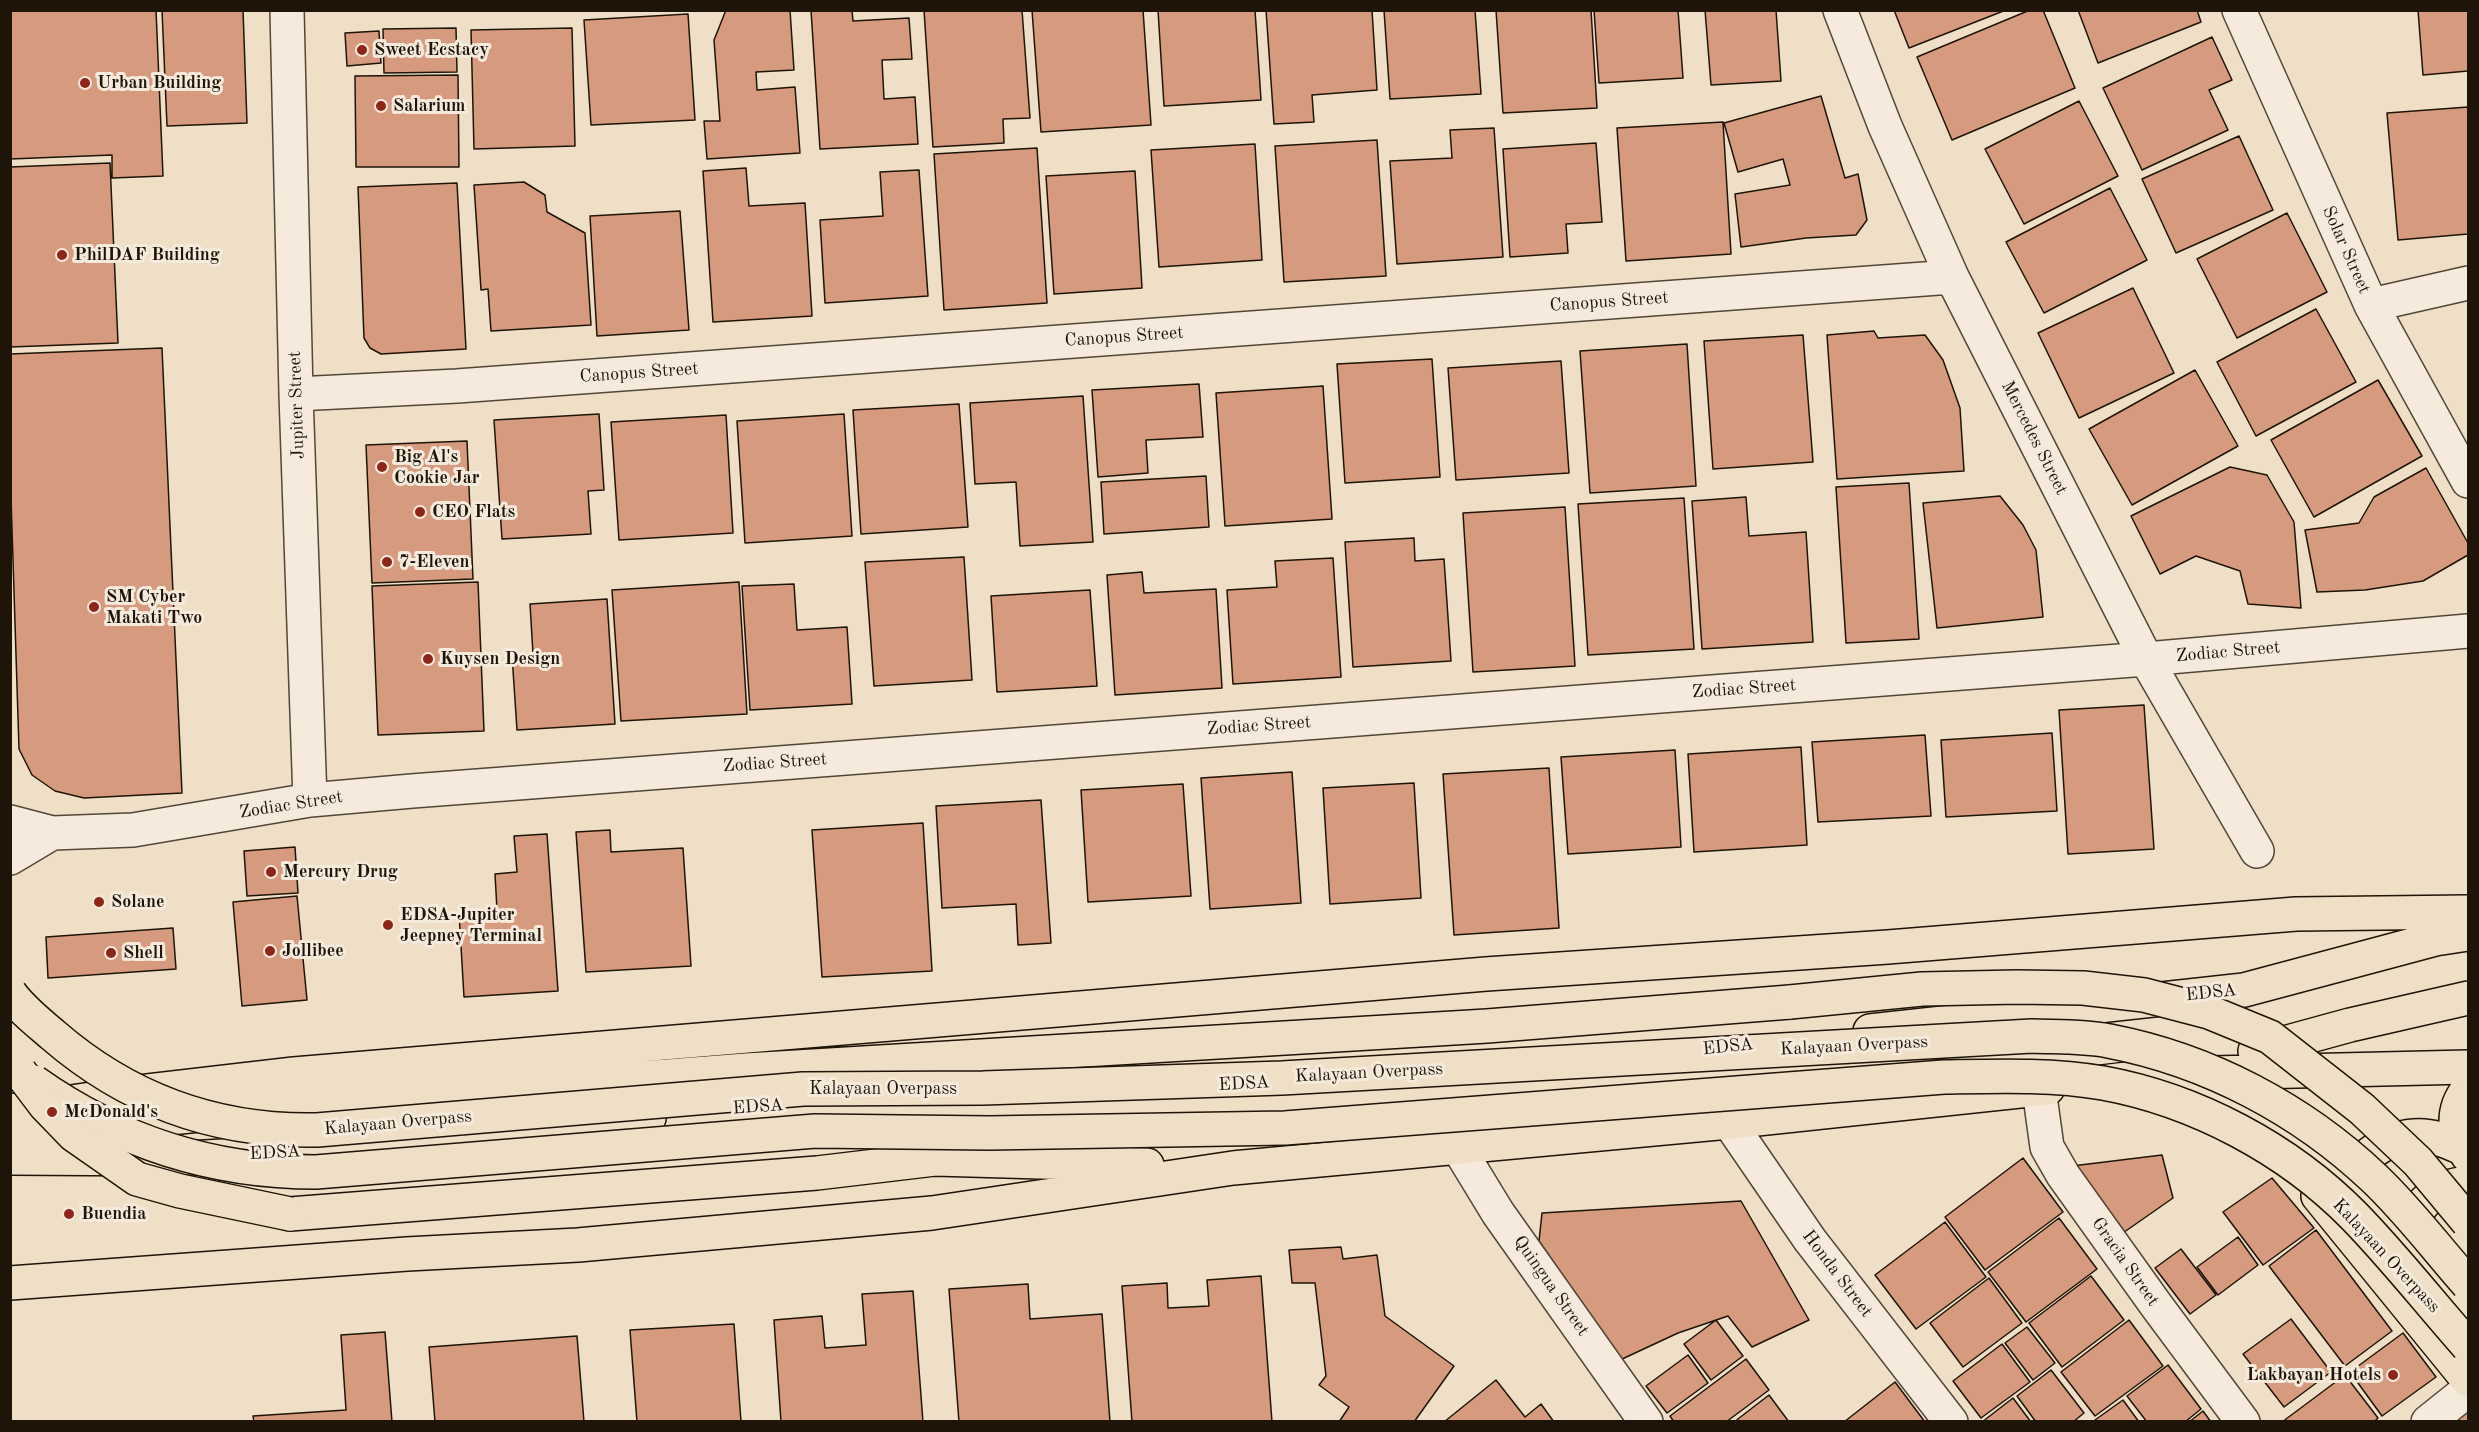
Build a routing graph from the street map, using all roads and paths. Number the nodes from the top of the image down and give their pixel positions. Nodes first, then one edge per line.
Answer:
1 (287, 10) edge
2 (1839, 10) edge
3 (2239, 10) edge
4 (1952, 277) junction
5 (2469, 283) edge
6 (2371, 305) junction
7 (296, 394) junction
8 (2469, 481) edge
9 (2469, 631) edge
10 (2146, 659) junction
11 (310, 800) junction
12 (10, 822) edge
13 (52, 833) junction
14 (2257, 851) dead end
15 (10, 858) edge
16 (2469, 912) edge
17 (2469, 934) edge
18 (10, 980) edge
19 (10, 993) edge
20 (2469, 998) edge
21 (2469, 1066) edge
22 (15, 1068) edge
23 (2169, 1074) junction
24 (2039, 1089) junction
25 (2469, 1089) edge
26 (139, 1092) junction
27 (10, 1111) edge
28 (2251, 1111) junction
29 (1729, 1122) junction
30 (10, 1134) edge
31 (1458, 1149) junction
32 (2466, 1152) edge
33 (10, 1158) edge
34 (1233, 1168) junction
35 (2348, 1181) junction
36 (2469, 1183) edge
37 (2337, 1221) junction
38 (2469, 1222) edge
39 (2414, 1254) junction
40 (11, 1284) edge
41 (2469, 1284) edge
42 (2469, 1320) edge
43 (2469, 1346) edge
44 (2469, 1380) edge
45 (2469, 1390) edge
46 (1646, 1422) edge
47 (1951, 1422) edge
48 (2243, 1422) edge
49 (2428, 1422) edge

1 - 7 street, Jupiter Street
2 - 4 street, Mercedes Street
3 - 6 street, Solar Street
4 - 7 street, Canopus Street
4 - 10 street, Mercedes Street
5 - 6 street
6 - 8 street, Solar Street
7 - 11 street, Jupiter Street
9 - 10 street, Zodiac Street
10 - 11 street, Zodiac Street
10 - 14 street, Mercedes Street
11 - 13 street, Zodiac Street
12 - 13 street, Zodiac Street
13 - 15 street, Zodiac Street
16 - 26 main road
17 - 33 main road, EDSA
18 - 26 main road
19 - 41 main road, Kalayaan Overpass, bridge
20 - 23 main road
21 - 23 main road
22 - 34 main road, bridge
22 - 43 main road, Kalayaan Overpass, bridge
23 - 24 main road
23 - 28 main road
24 - 29 main road
24 - 48 street, Gracia Street
25 - 32 main road
26 - 27 main road
28 - 35 main road
28 - 37 main road
29 - 31 main road
29 - 47 street, Honda Street
30 - 38 main road, bridge
31 - 34 main road
31 - 46 street, Quingua Street
32 - 35 main road
34 - 40 main road
35 - 37 main road
35 - 39 main road
36 - 39 main road
37 - 44 main road
39 - 42 main road
45 - 49 street

